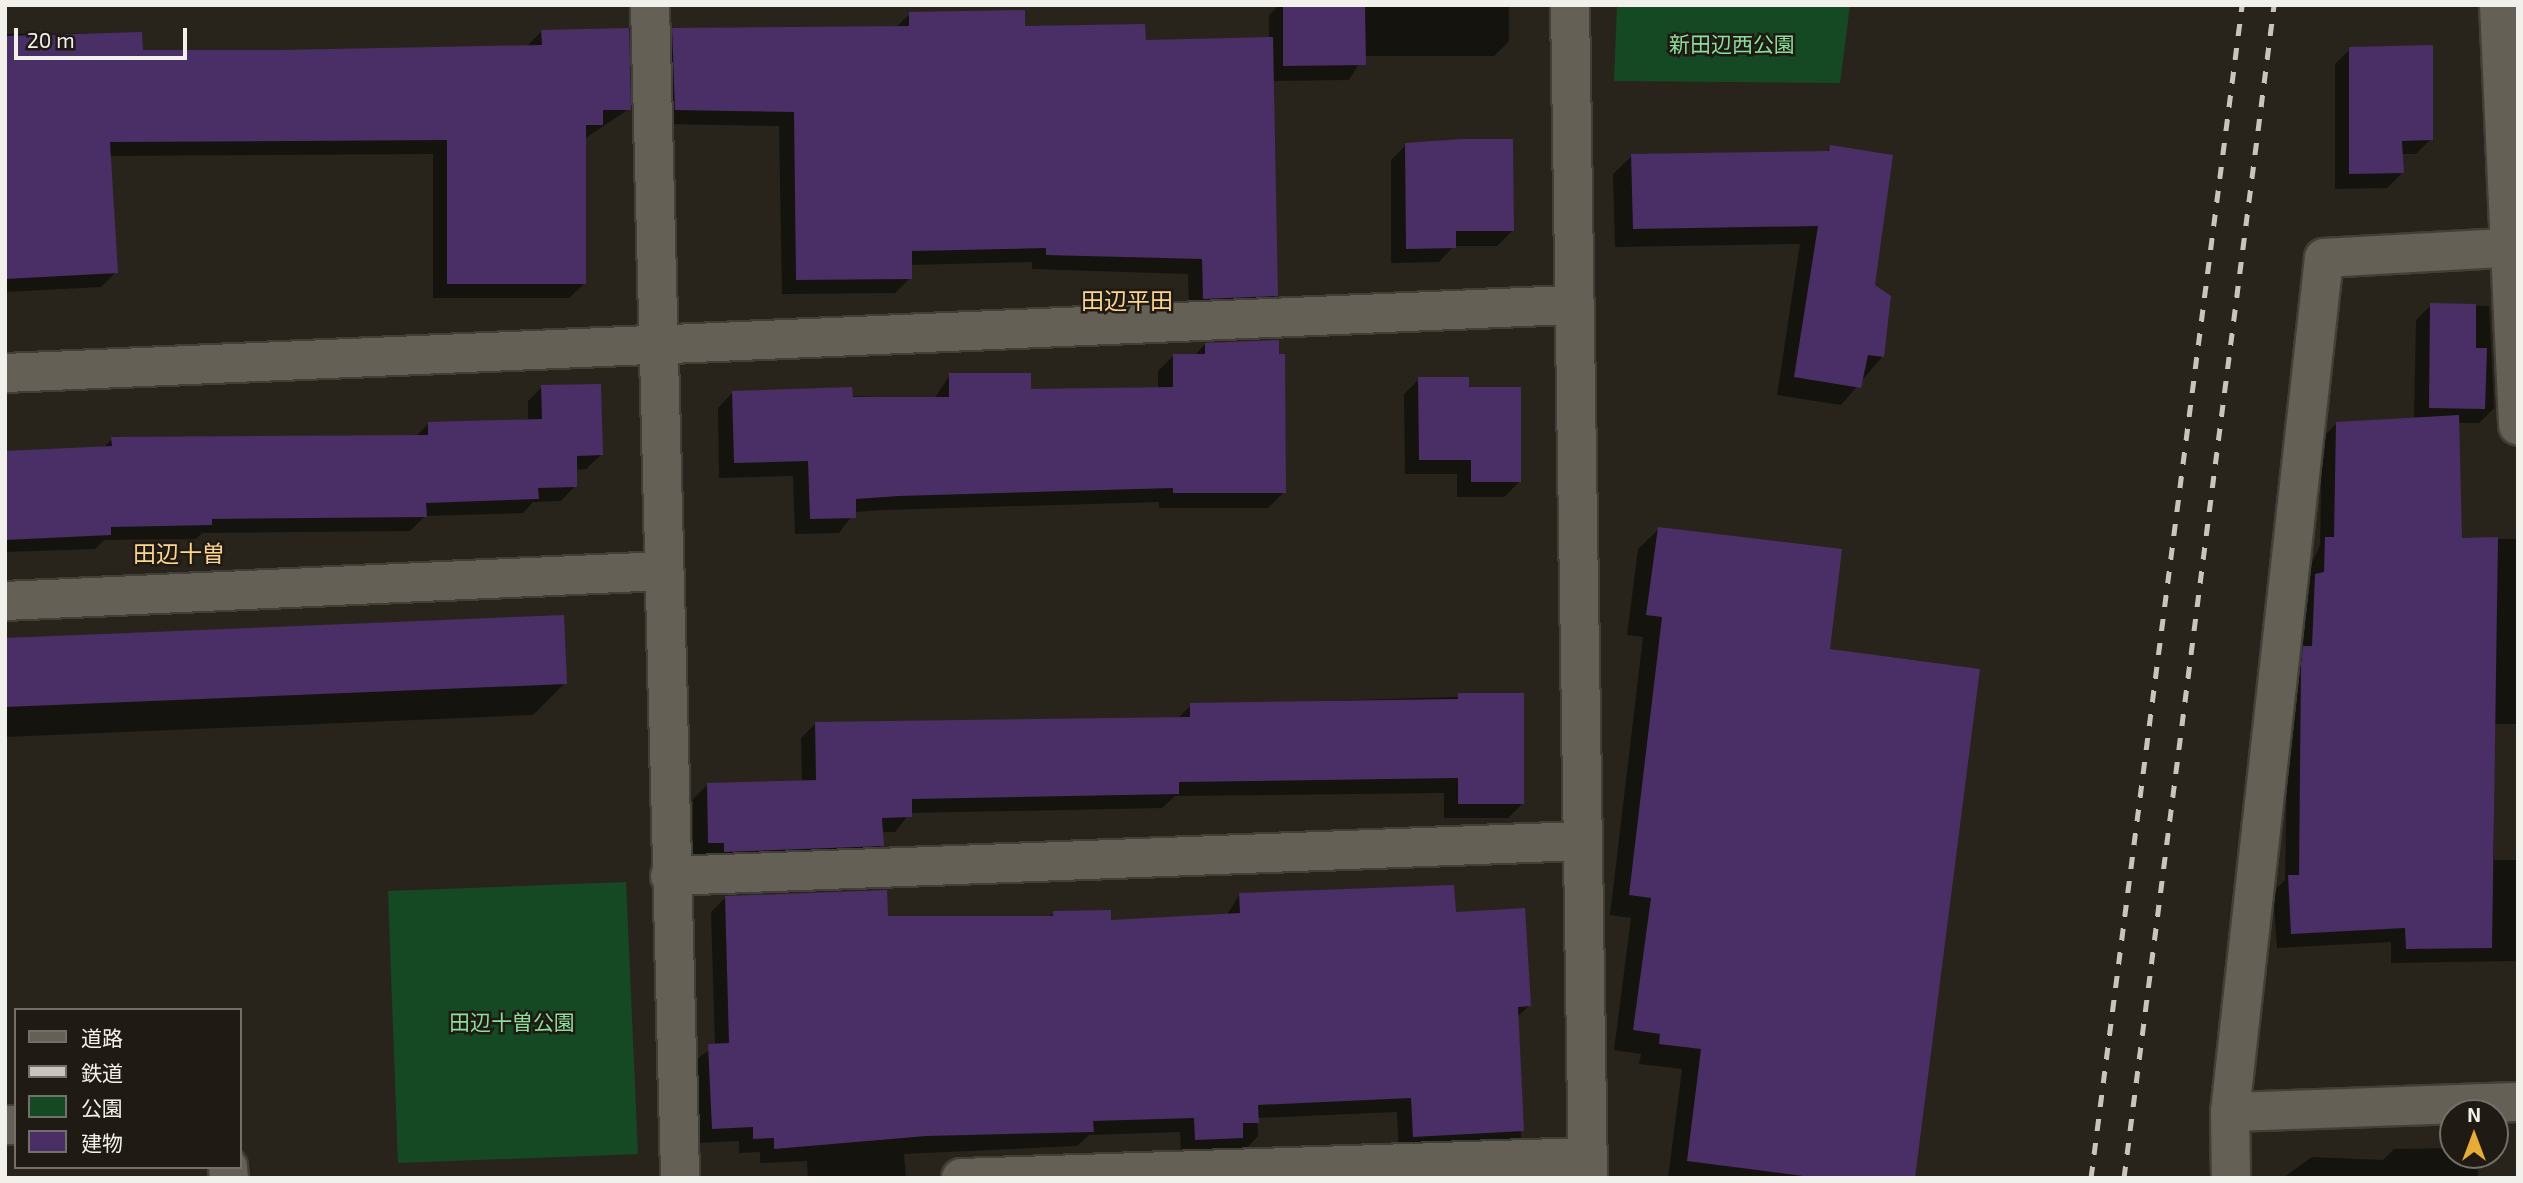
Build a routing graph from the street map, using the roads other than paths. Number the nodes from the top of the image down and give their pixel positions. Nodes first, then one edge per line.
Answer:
1 (650, 5) edge
2 (1570, 5) edge
3 (2499, 5) edge
4 (2515, 247) edge
5 (1570, 305) junction
6 (657, 341) junction
7 (5, 373) edge
8 (2518, 426) edge
9 (663, 571) junction
10 (5, 601) edge
11 (1581, 841) junction
12 (670, 876) junction
13 (2518, 1102) edge
14 (2230, 1112) junction
15 (1587, 1167) edge
16 (680, 1178) edge
17 (961, 1178) edge
18 (2231, 1178) edge

1 - 6 street
2 - 5 street
3 - 4 street
4 - 8 street
4 - 14 street
5 - 6 street
5 - 11 street
6 - 7 street
6 - 9 street
9 - 10 street
9 - 12 street
11 - 12 street
11 - 15 street
12 - 16 street
13 - 14 street
14 - 18 street
15 - 17 street

